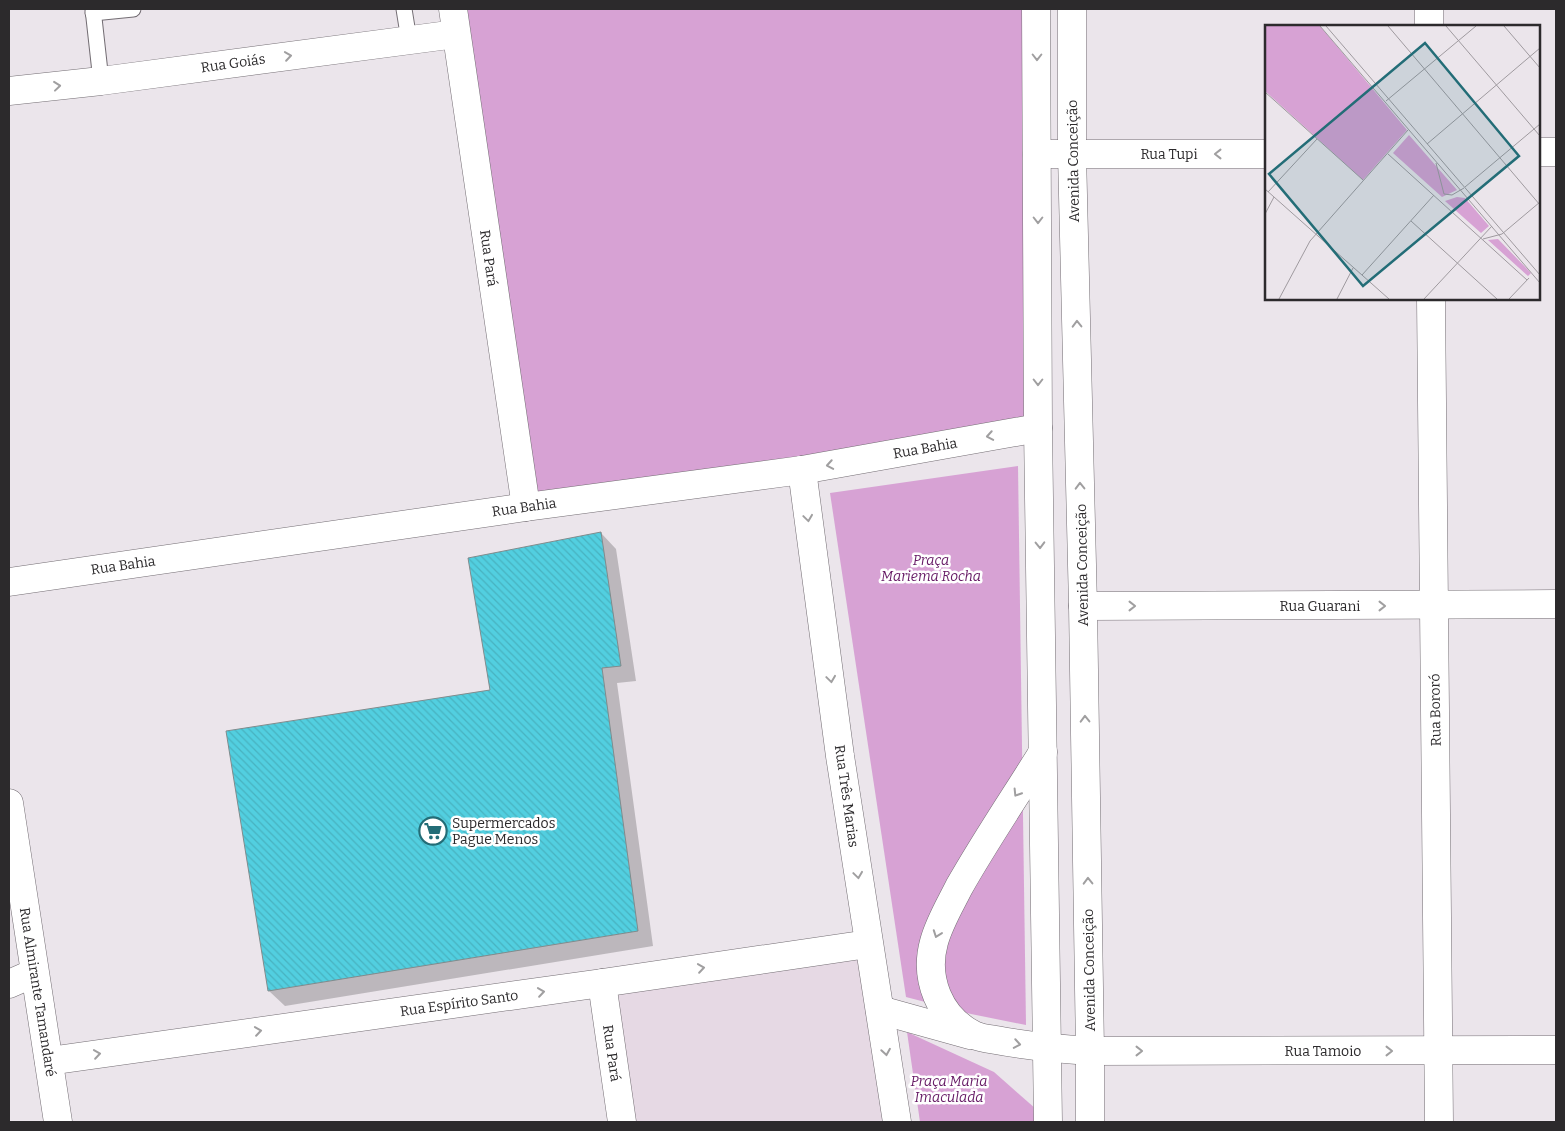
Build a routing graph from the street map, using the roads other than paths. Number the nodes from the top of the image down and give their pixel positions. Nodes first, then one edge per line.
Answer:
1 (133, 9) edge
2 (404, 9) edge
3 (1036, 9) edge
4 (1072, 9) edge
5 (1429, 9) edge
6 (93, 11) edge
7 (455, 22) edge
8 (1429, 25) edge
9 (409, 40) junction
10 (101, 81) junction
11 (9, 91) edge
12 (1540, 152) edge
13 (1556, 152) edge
14 (1037, 154) junction
15 (1072, 154) junction
16 (1265, 154) edge
17 (1431, 300) edge
18 (1038, 428) junction
19 (802, 470) junction
20 (526, 507) junction
21 (9, 582) edge
22 (1556, 604) edge
23 (1434, 605) junction
24 (1083, 606) junction
25 (1043, 752) junction
26 (9, 804) edge
27 (868, 944) junction
28 (34, 973) junction
29 (602, 983) junction
30 (9, 984) edge
31 (880, 1010) junction
32 (975, 1036) junction
33 (1047, 1049) junction
34 (1090, 1050) junction
35 (1556, 1050) edge
36 (1438, 1051) junction
37 (49, 1061) junction
38 (58, 1122) edge
39 (622, 1122) edge
40 (897, 1122) edge
41 (1048, 1122) edge
42 (1090, 1122) edge
43 (1439, 1122) edge

1 - 6 lane
2 - 9 lane
3 -> 14 street
4 - 15 street, Avenida Conceição
5 - 8 street
6 - 10 lane
7 - 9 street, Rua Goiás
7 - 20 street, Rua Pará
10 -> 9 street, Rua Goiás
11 -> 10 street, Rua Goiás
12 - 13 street
14 - 15 street, Rua Tupi
14 -> 18 street
16 -> 15 street, Rua Tupi
24 -> 15 street, Avenida Conceição
17 - 23 street, Rua Bororó
18 -> 19 street, Rua Bahia
18 -> 25 street
19 - 20 street, Rua Bahia
19 -> 27 street, Rua Três Marias
20 - 21 street, Rua Bahia
22 - 23 street, Rua Guarani
24 -> 23 street, Rua Guarani
23 - 36 street, Rua Bororó
34 -> 24 street, Avenida Conceição
25 -> 32 street
25 - 33 street
26 - 28 street, Rua Almirante Tamandaré
29 -> 27 street, Rua Espírito Santo
27 - 31 street, Rua Três Marias
28 - 30 street
28 - 37 street, Rua Almirante Tamandaré
37 -> 29 street, Rua Espírito Santo
29 - 39 street, Rua Pará
31 - 32 street, Rua Tamoio
31 -> 40 street, Rua Três Marias
32 -> 33 street, Rua Tamoio
33 - 34 street, Rua Tamoio
33 - 41 street
34 -> 36 street, Rua Tamoio
34 - 42 street, Avenida Conceição
35 - 36 street, Rua Tamoio
36 - 43 street, Rua Bororó
37 - 38 street, Rua Almirante Tamandaré

